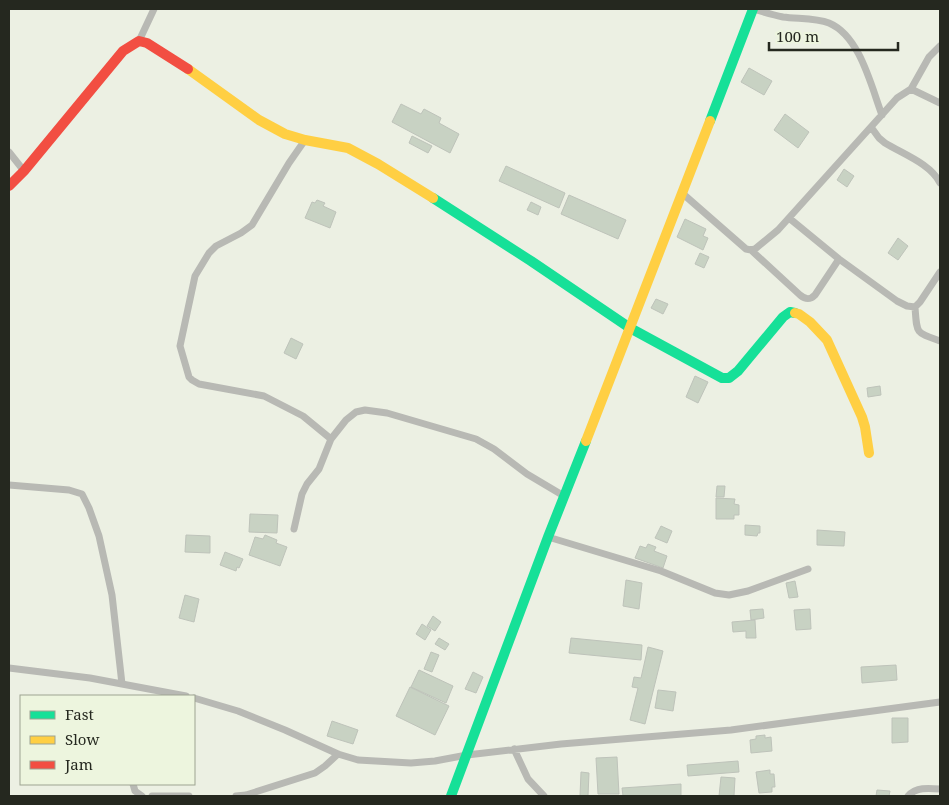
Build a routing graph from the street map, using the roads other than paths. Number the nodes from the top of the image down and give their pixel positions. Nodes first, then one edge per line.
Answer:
1 (154, 9) edge
2 (753, 9) edge
3 (139, 41) junction
4 (940, 46) edge
5 (911, 89) junction
6 (940, 103) edge
7 (882, 115) junction
8 (871, 127) junction
9 (305, 140) junction
10 (9, 152) edge
11 (24, 171) junction
12 (939, 179) edge
13 (9, 186) edge
14 (682, 194) junction
15 (789, 218) junction
16 (750, 250) junction
17 (840, 259) junction
18 (940, 272) edge
19 (914, 307) junction
20 (630, 328) junction
21 (940, 341) edge
22 (331, 439) junction
23 (869, 453) dead end
24 (9, 485) edge
25 (564, 496) junction
26 (294, 529) dead end
27 (548, 537) junction
28 (808, 569) dead end
29 (9, 668) edge
30 (122, 684) junction
31 (138, 687) junction
32 (138, 695) edge
33 (181, 695) edge
34 (195, 698) edge
35 (940, 702) edge
36 (514, 749) junction
37 (338, 754) junction
38 (466, 755) junction
39 (133, 785) edge
40 (940, 789) edge
41 (142, 796) edge
42 (152, 796) edge
43 (189, 796) edge
44 (236, 796) edge
45 (246, 796) edge
46 (451, 796) edge
47 (544, 796) edge
48 (908, 796) edge

1 - 3 street
2 - 7 street
2 - 14 street
3 - 9 street
3 - 11 street
4 - 5 street
5 - 6 street
5 - 7 street
7 - 8 street
8 - 12 street
8 - 15 street
9 - 20 street
9 - 22 street
10 - 11 street
11 - 13 street
14 - 16 street
14 - 20 street
15 - 16 street
15 - 17 street
16 - 17 street
17 - 19 street
18 - 19 street
19 - 21 street
20 - 23 street
20 - 25 street
22 - 25 street
22 - 26 street
24 - 30 street
25 - 27 street
27 - 28 street
27 - 38 street
29 - 30 street
30 - 31 street
31 - 32 street
31 - 33 street
34 - 37 street
35 - 36 street
36 - 38 street
36 - 47 street
37 - 38 street
37 - 45 street
38 - 46 street
39 - 41 street
40 - 48 street
42 - 43 street
44 - 45 street

